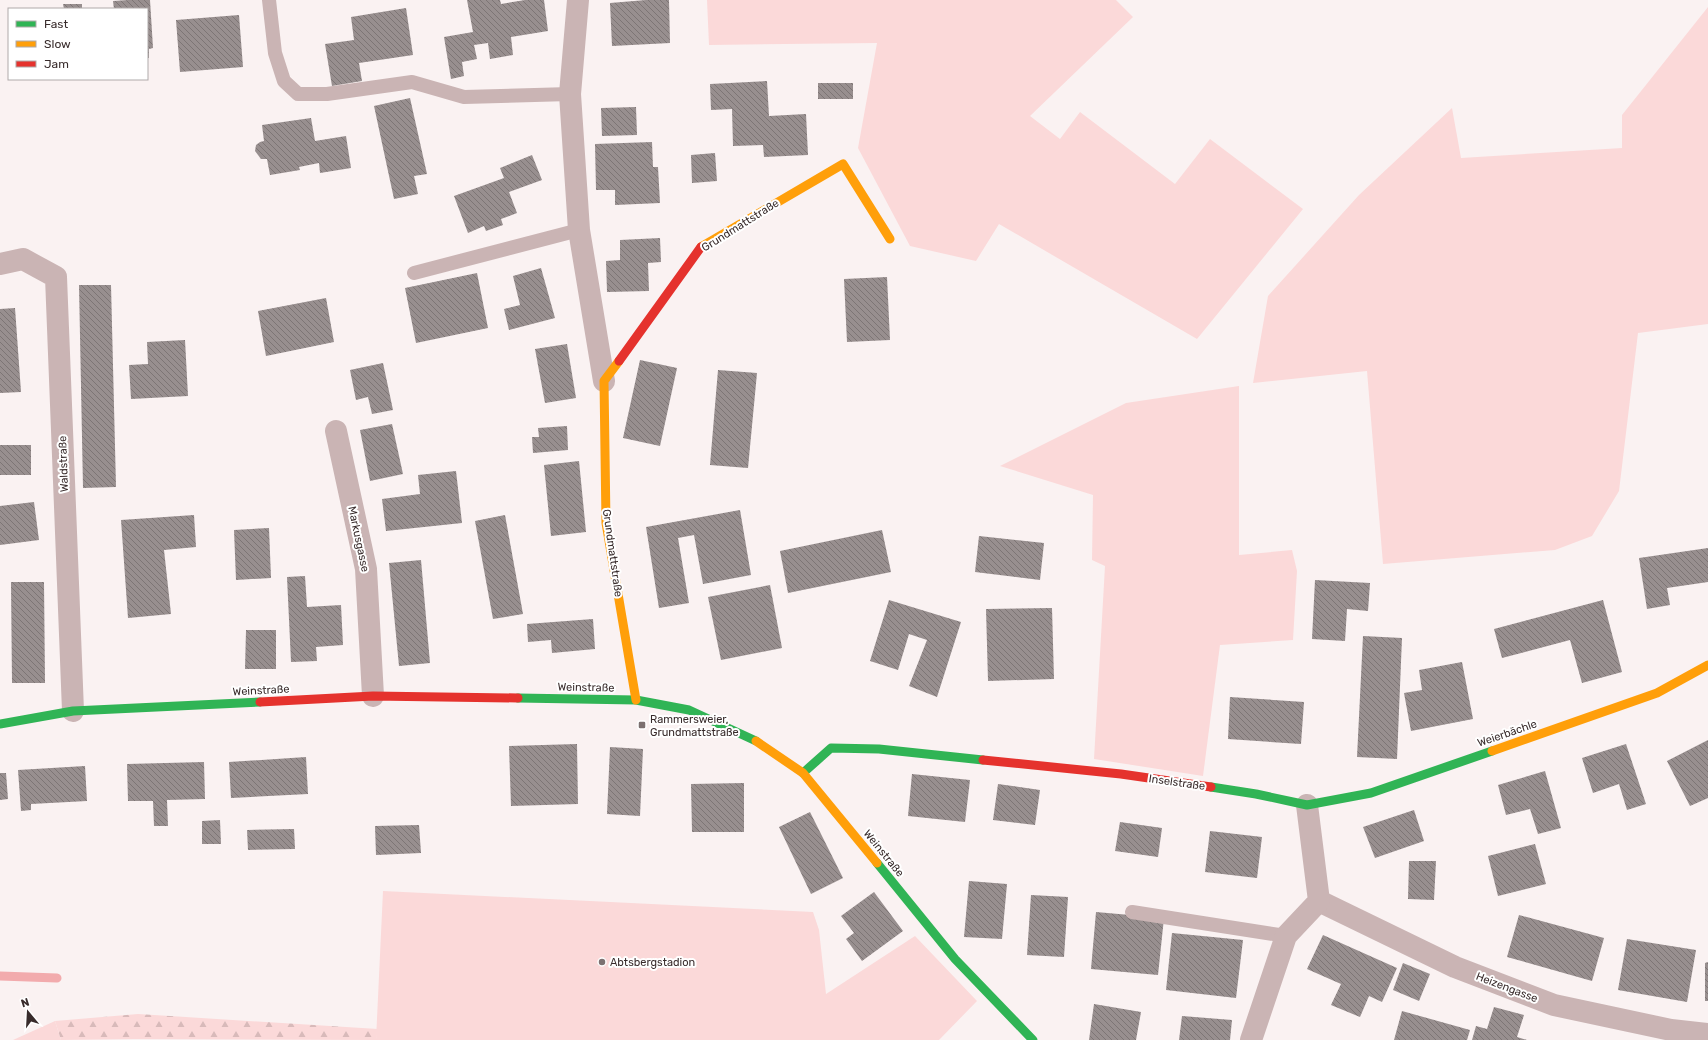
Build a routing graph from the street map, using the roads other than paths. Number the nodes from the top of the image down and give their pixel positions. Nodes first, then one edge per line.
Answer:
1 (269, 0) edge
2 (578, 0) edge
3 (570, 94) junction
4 (579, 230) junction
5 (890, 239) dead end
6 (0, 264) edge
7 (414, 272) dead end
8 (604, 381) junction
9 (336, 431) dead end
10 (1708, 665) edge
11 (373, 696) junction
12 (636, 700) junction
13 (73, 711) junction
14 (0, 724) edge
15 (803, 773) junction
16 (1306, 805) junction
17 (1319, 901) junction
18 (1132, 912) dead end
19 (1286, 936) junction
20 (1708, 1034) edge
21 (1033, 1040) edge
22 (1250, 1040) edge

1 - 3 lane
2 - 3 street, Grundmattstraße
3 - 4 street, Grundmattstraße
4 - 7 lane
4 - 8 street, Grundmattstraße
5 - 8 street, Grundmattstraße
6 - 13 street, Waldstraße
8 - 12 street, Grundmattstraße
9 - 11 street, Markusgasse
10 - 16 street, Weierbächle
11 - 12 street, Weinstraße
11 - 13 street, Weinstraße
12 - 15 street, Weinstraße
13 - 14 street, Weinstraße
15 - 16 street, Inselstraße
15 - 21 street, Weinstraße
16 - 17 street
17 - 19 street
17 - 20 street, Heizengasse
18 - 19 lane
19 - 22 street

